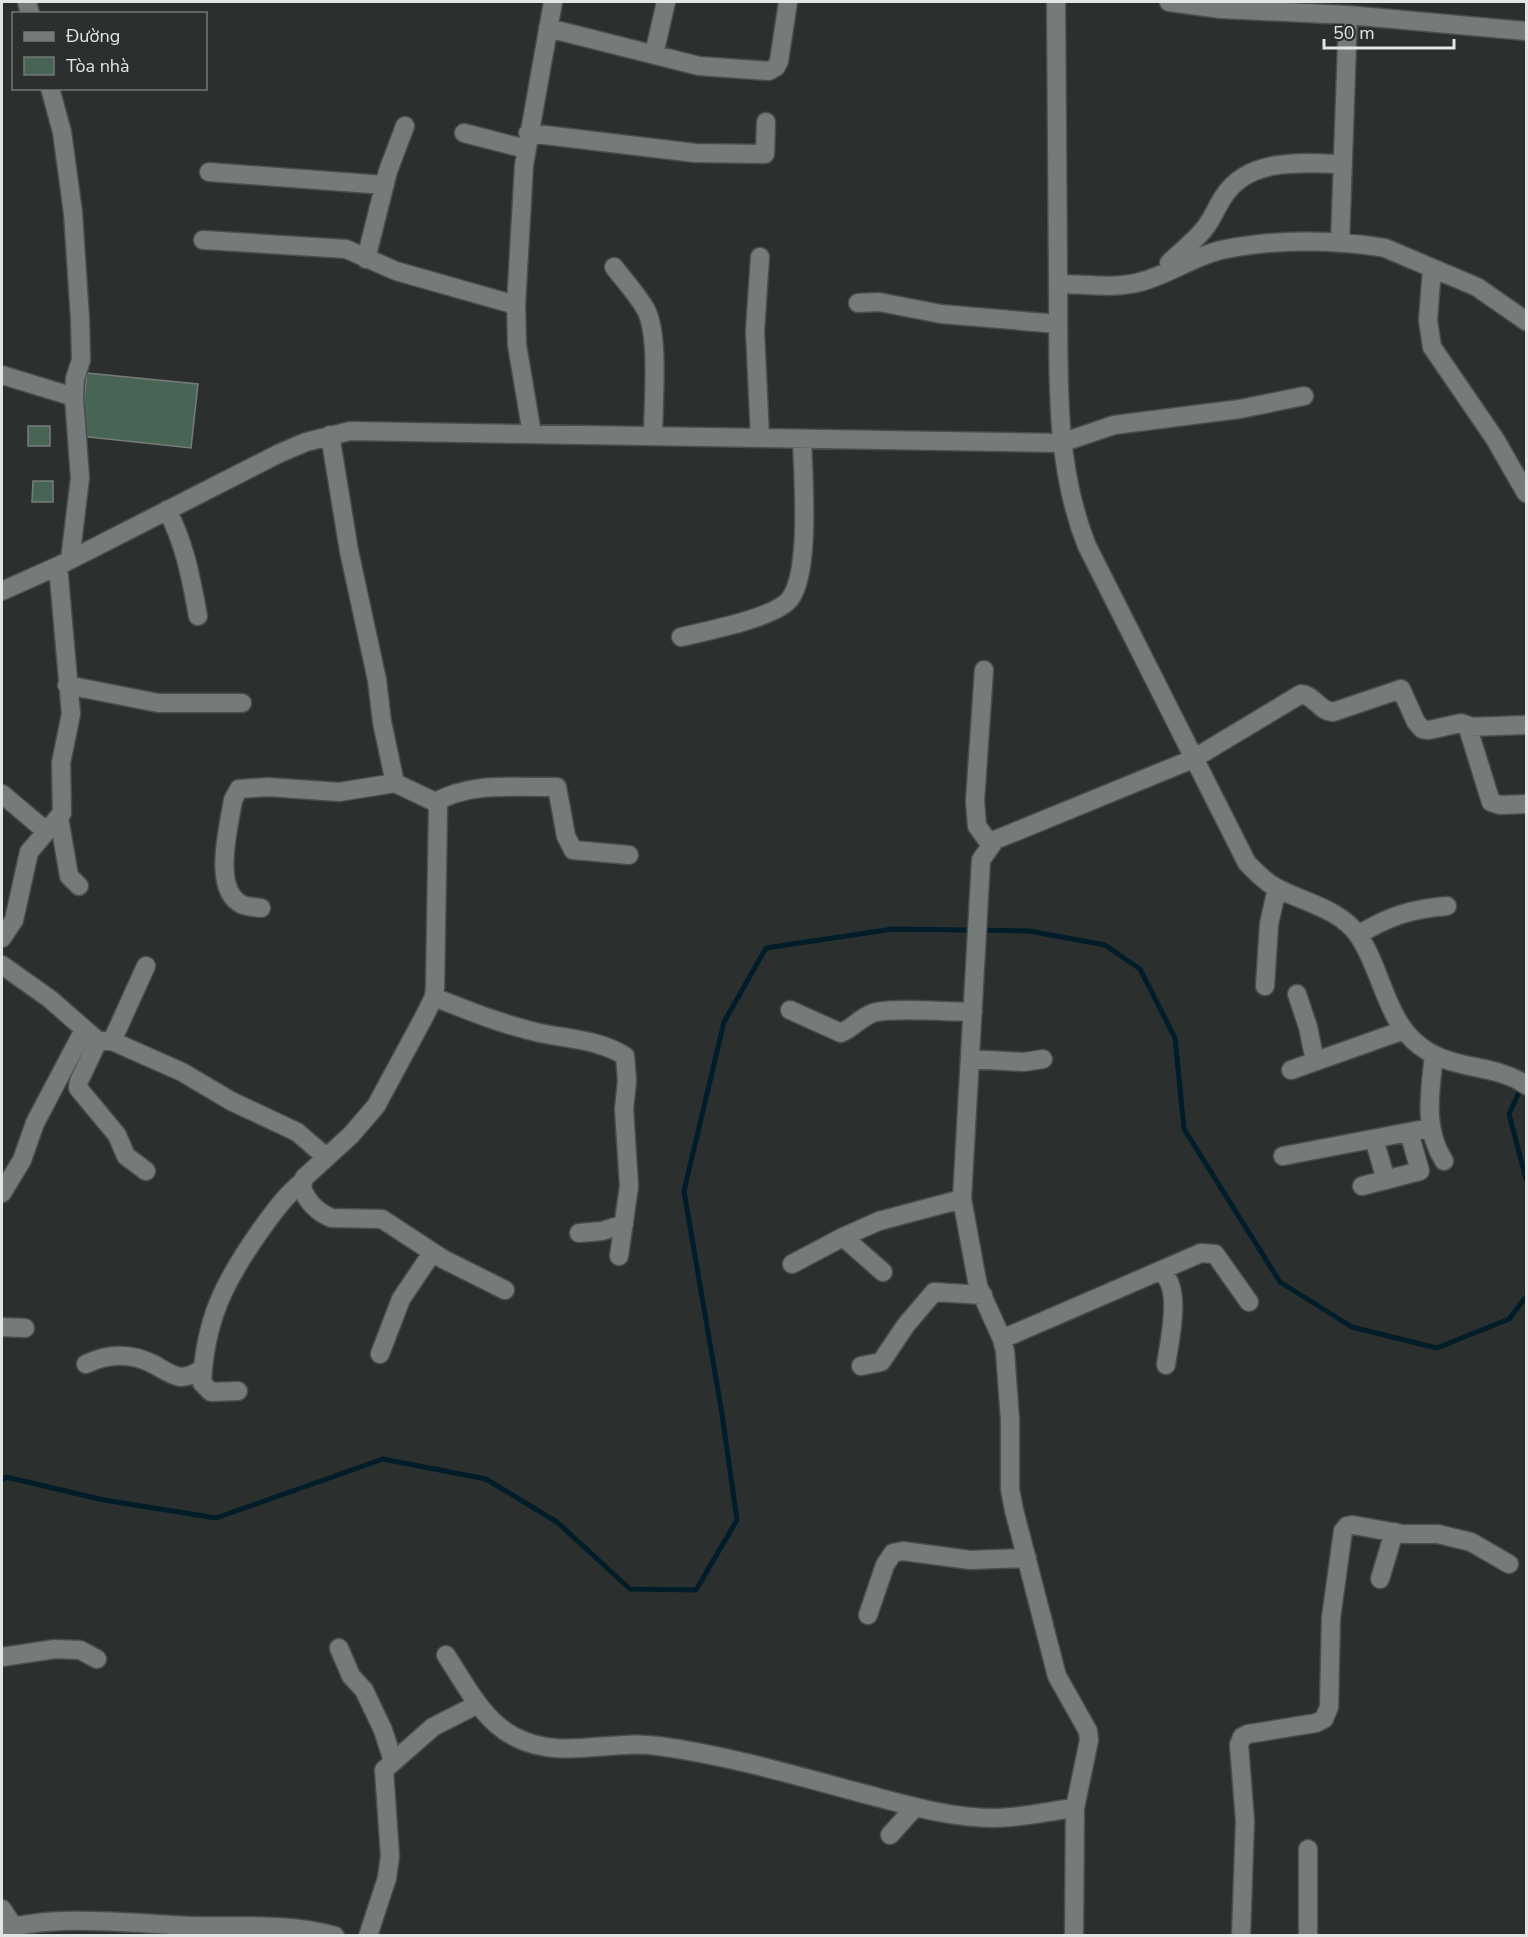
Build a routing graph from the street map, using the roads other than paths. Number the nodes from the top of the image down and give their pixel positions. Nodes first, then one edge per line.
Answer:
1 (553, 2) edge
2 (666, 2) edge
3 (788, 2) edge
4 (1056, 2) edge
5 (1169, 2) edge
6 (1222, 5) edge
7 (1348, 15) junction
8 (548, 28) junction
9 (1527, 31) edge
10 (654, 54) junction
11 (52, 90) edge
12 (766, 122) dead end
13 (405, 126) dead end
14 (464, 133) dead end
15 (527, 141) junction
16 (1343, 164) junction
17 (209, 172) dead end
18 (384, 185) junction
19 (203, 240) dead end
20 (1340, 243) junction
21 (760, 257) dead end
22 (366, 259) junction
23 (614, 267) dead end
24 (1432, 269) junction
25 (1159, 274) junction
26 (1058, 284) junction
27 (858, 303) dead end
28 (516, 304) junction
29 (1527, 321) edge
30 (1058, 324) junction
31 (2, 375) edge
32 (1304, 396) dead end
33 (74, 397) junction
34 (532, 434) junction
35 (330, 435) junction
36 (652, 436) junction
37 (760, 438) junction
38 (802, 439) junction
39 (1061, 443) junction
40 (1527, 493) edge
41 (167, 510) junction
42 (64, 563) junction
43 (2, 591) edge
44 (198, 616) dead end
45 (681, 637) dead end
46 (984, 670) dead end
47 (67, 685) junction
48 (242, 703) dead end
49 (1527, 725) edge
50 (1468, 727) junction
51 (1193, 759) junction
52 (395, 783) junction
53 (2, 794) edge
54 (435, 802) junction
55 (1527, 804) edge
56 (53, 824) junction
57 (990, 844) junction
58 (629, 855) dead end
59 (79, 886) dead end
60 (1277, 888) junction
61 (1447, 906) dead end
62 (261, 908) dead end
63 (1358, 935) junction
64 (2, 938) edge
65 (2, 965) edge
66 (146, 966) dead end
67 (1265, 986) dead end
68 (1297, 994) dead end
69 (434, 997) junction
70 (790, 1010) dead end
71 (973, 1012) junction
72 (1404, 1030) junction
73 (98, 1037) junction
74 (1434, 1055) junction
75 (970, 1059) junction
76 (1044, 1059) dead end
77 (1315, 1062) junction
78 (1291, 1070) dead end
79 (1527, 1085) edge
80 (1430, 1128) junction
81 (1409, 1132) junction
82 (1374, 1139) junction
83 (1283, 1156) dead end
84 (326, 1157) junction
85 (1444, 1161) dead end
86 (146, 1171) dead end
87 (1386, 1180) junction
88 (302, 1182) junction
89 (1362, 1186) dead end
90 (2, 1193) edge
91 (962, 1199) junction
92 (624, 1224) junction
93 (579, 1233) dead end
94 (843, 1237) junction
95 (432, 1253) junction
96 (619, 1256) dead end
97 (792, 1264) dead end
98 (1159, 1271) junction
99 (883, 1272) dead end
100 (505, 1290) dead end
101 (983, 1295) junction
102 (1249, 1302) dead end
103 (2, 1327) edge
104 (25, 1328) dead end
105 (1002, 1339) junction
106 (380, 1354) dead end
107 (86, 1364) dead end
108 (1166, 1365) dead end
109 (861, 1366) dead end
110 (203, 1368) junction
111 (238, 1391) dead end
112 (1394, 1532) junction
113 (1027, 1558) junction
114 (1509, 1564) dead end
115 (1380, 1580) dead end
116 (868, 1615) dead end
117 (339, 1648) dead end
118 (446, 1655) dead end
119 (2, 1657) edge
120 (97, 1659) dead end
121 (478, 1704) junction
122 (393, 1761) junction
123 (915, 1807) junction
124 (1075, 1808) junction
125 (890, 1835) dead end
126 (1308, 1849) dead end
127 (2, 1909) edge
128 (8, 1928) edge
129 (293, 1932) edge
130 (335, 1935) edge
131 (368, 1935) edge
132 (1074, 1935) edge
133 (1241, 1935) edge
134 (1308, 1935) edge

1 - 8 street
2 - 10 street
3 - 10 street
4 - 26 street
5 - 6 street
6 - 7 street
7 - 9 street
7 - 16 street
8 - 10 street
8 - 15 street
11 - 33 street
12 - 15 street
13 - 18 street
14 - 15 street
15 - 28 street
16 - 20 street
16 - 25 street
17 - 18 street
18 - 22 street
19 - 22 street
20 - 24 street
20 - 25 street
21 - 37 street
22 - 28 street
23 - 36 street
24 - 29 street
24 - 40 street
25 - 26 street
26 - 30 street
27 - 30 street
28 - 34 street
30 - 39 street
31 - 33 street
32 - 39 street
33 - 42 street
34 - 35 street
34 - 36 street
35 - 41 street
35 - 52 street
36 - 37 street
37 - 38 street
38 - 39 street
38 - 45 street
39 - 51 street
41 - 42 street
41 - 44 street
42 - 43 street
42 - 47 street
46 - 57 street
47 - 48 street
47 - 56 street
49 - 50 street
50 - 51 street
50 - 55 street
51 - 57 street
51 - 60 street
52 - 54 street
52 - 62 street
53 - 56 street
54 - 58 street
54 - 69 street
56 - 59 street
56 - 64 street
57 - 71 street
60 - 63 street
60 - 67 street
61 - 63 street
63 - 72 street
65 - 73 street
66 - 73 street
68 - 77 street
69 - 84 street
69 - 92 street
70 - 71 street
71 - 75 street
72 - 74 street
72 - 77 street
73 - 84 street
73 - 86 street
73 - 90 street
74 - 79 street
74 - 80 street
75 - 76 street
75 - 91 street
77 - 78 street
80 - 81 street
80 - 85 street
81 - 82 street
81 - 87 street
82 - 83 street
82 - 87 street
84 - 88 street
87 - 89 street
88 - 95 street
88 - 110 street
91 - 94 street
91 - 101 street
92 - 93 street
92 - 96 street
94 - 97 street
94 - 99 street
95 - 100 street
95 - 106 street
98 - 102 street
98 - 105 street
98 - 108 street
101 - 105 street
101 - 109 street
103 - 104 street
105 - 113 street
107 - 110 street
110 - 111 street
112 - 114 street
112 - 115 street
112 - 133 street
113 - 116 street
113 - 124 street
117 - 122 street
118 - 121 street
119 - 120 street
121 - 122 street
121 - 123 street
122 - 131 street
123 - 124 street
123 - 125 street
124 - 132 street
126 - 134 street
127 - 128 street
128 - 129 street
129 - 130 street

